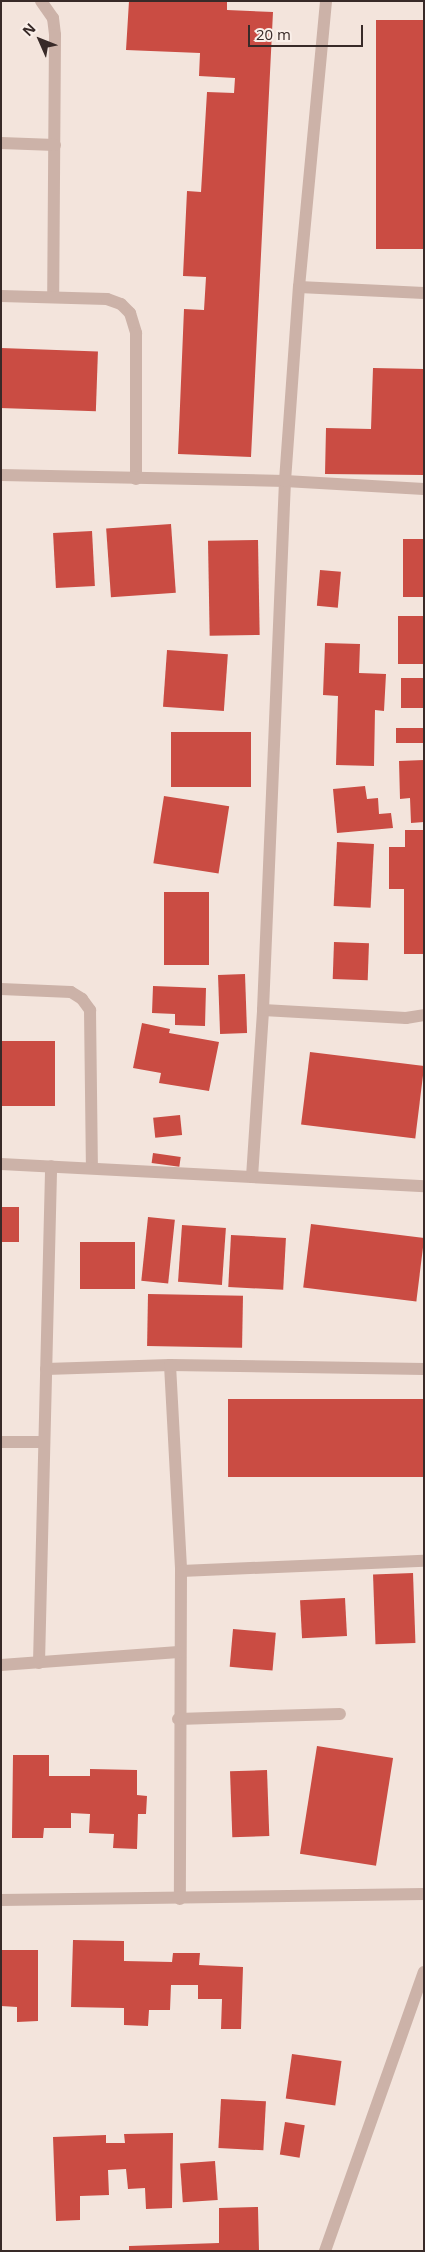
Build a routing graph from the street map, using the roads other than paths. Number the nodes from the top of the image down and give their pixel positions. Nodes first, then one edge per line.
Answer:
1 (326, 1) edge
2 (44, 2) edge
3 (1, 144) edge
4 (54, 145) junction
5 (299, 287) junction
6 (424, 293) edge
7 (1, 296) edge
8 (53, 296) junction
9 (1, 476) edge
10 (136, 479) junction
11 (285, 481) junction
12 (424, 489) edge
13 (1, 989) edge
14 (263, 1010) junction
15 (424, 1015) edge
16 (1, 1164) edge
17 (51, 1166) junction
18 (92, 1168) junction
19 (252, 1177) junction
20 (424, 1186) edge
21 (170, 1365) junction
22 (46, 1369) junction
23 (424, 1369) edge
24 (1, 1442) edge
25 (43, 1442) junction
26 (424, 1561) edge
27 (181, 1571) junction
28 (179, 1652) junction
29 (39, 1663) junction
30 (1, 1665) edge
31 (340, 1714) dead end
32 (178, 1719) junction
33 (424, 1894) edge
34 (180, 1898) junction
35 (1, 1900) edge
36 (424, 1972) edge
37 (325, 2251) edge

1 - 5 street
2 - 4 street
3 - 4 street
4 - 8 street
5 - 6 street
5 - 11 street
7 - 8 street
8 - 10 street
9 - 10 street
10 - 11 street
11 - 12 street
11 - 14 street
13 - 18 street
14 - 15 street
14 - 19 street
16 - 17 street
17 - 18 street
17 - 22 street
18 - 19 street
19 - 20 street
21 - 22 street
21 - 23 street
21 - 27 street
22 - 25 street
24 - 25 street
25 - 29 street
26 - 27 street
27 - 28 street
28 - 29 street
28 - 32 street
29 - 30 street
31 - 32 street
32 - 34 street
33 - 34 street
34 - 35 street
36 - 37 street

